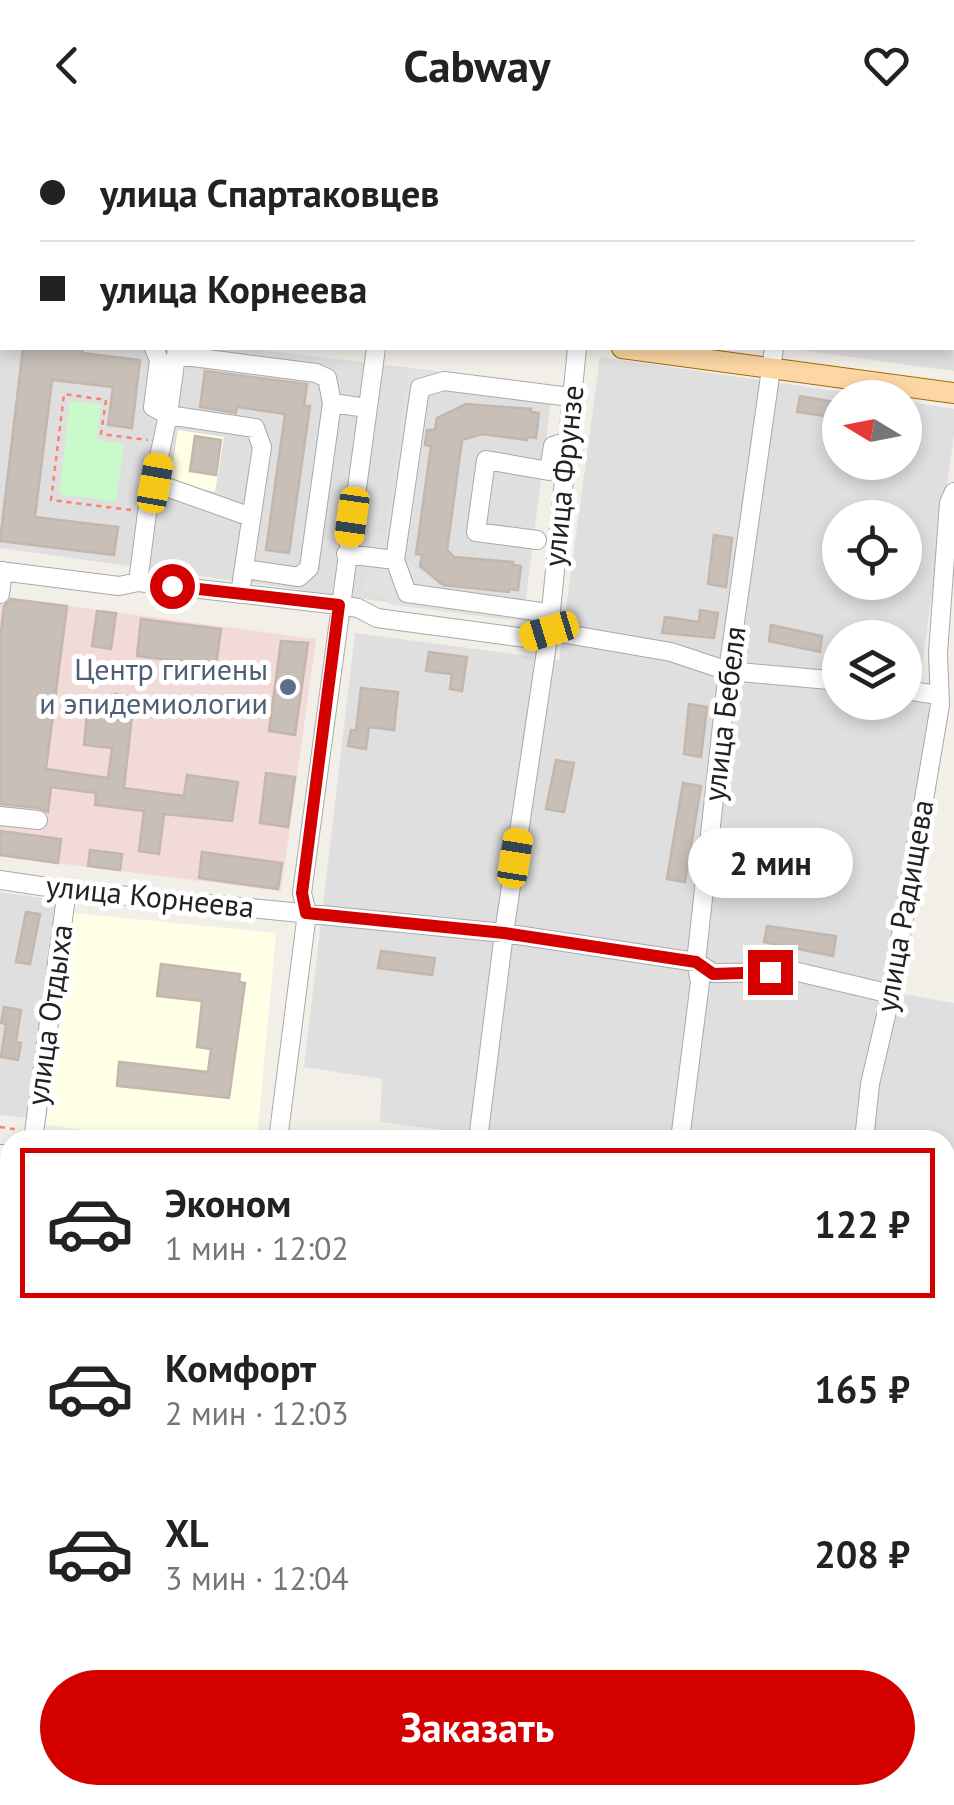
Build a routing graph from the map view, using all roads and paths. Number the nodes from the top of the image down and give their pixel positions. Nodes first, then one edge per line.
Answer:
1 (155, 350) edge
2 (376, 350) edge
3 (578, 350) edge
4 (656, 350) edge
5 (177, 351) edge
6 (773, 357) edge
7 (954, 393) edge
8 (570, 397) junction
9 (332, 403) junction
10 (367, 408) junction
11 (168, 415) junction
12 (570, 440) junction
13 (162, 442) junction
14 (155, 483) junction
15 (954, 492) edge
16 (148, 513) junction
17 (251, 518) junction
18 (537, 540) dead end
19 (346, 554) junction
20 (395, 560) junction
21 (244, 569) junction
22 (1, 571) edge
23 (138, 582) junction
24 (0, 594) edge
25 (240, 594) junction
26 (339, 605) junction
27 (549, 622) junction
28 (728, 671) junction
29 (822, 679) edge
30 (922, 693) edge
31 (938, 695) junction
32 (0, 816) edge
33 (38, 820) dead end
34 (0, 880) edge
35 (67, 890) junction
36 (306, 913) junction
37 (504, 933) junction
38 (696, 962) junction
39 (890, 994) junction
40 (35, 1130) edge
41 (279, 1130) edge
42 (479, 1130) edge
43 (681, 1130) edge
44 (865, 1130) edge

1 - 11 street
2 - 10 street
3 - 8 street, улица Фрунзе
4 - 6 main road
5 - 9 street
5 - 11 street
6 - 7 main road
6 - 28 street, улица Бебеля
8 - 12 street, улица Фрунзе
8 - 20 street
9 - 10 street
9 - 21 street
10 - 19 street
11 - 13 street
11 - 17 street
12 - 18 street
12 - 27 street, улица Фрунзе
13 - 14 street
13 - 16 path
14 - 16 street
14 - 17 street
15 - 31 street, улица Радищева
16 - 23 street
17 - 21 street
19 - 20 street
19 - 26 street
20 - 27 street
21 - 25 street
22 - 23 street
22 - 24 street
23 - 25 street
25 - 26 street
26 - 27 street
26 - 36 street
27 - 28 street
27 - 37 street, улица Фрунзе
28 - 29 street
28 - 38 street, улица Бебеля
30 - 31 street
31 - 39 street, улица Радищева
32 - 33 street
34 - 35 street, улица Корнеева
35 - 36 street, улица Корнеева
35 - 40 street, улица Отдыха
36 - 37 street, улица Корнеева
36 - 41 street
37 - 38 street, улица Корнеева
37 - 42 street, улица Фрунзе
38 - 39 street, улица Корнеева
38 - 43 street, улица Бебеля
39 - 44 street, улица Радищева

